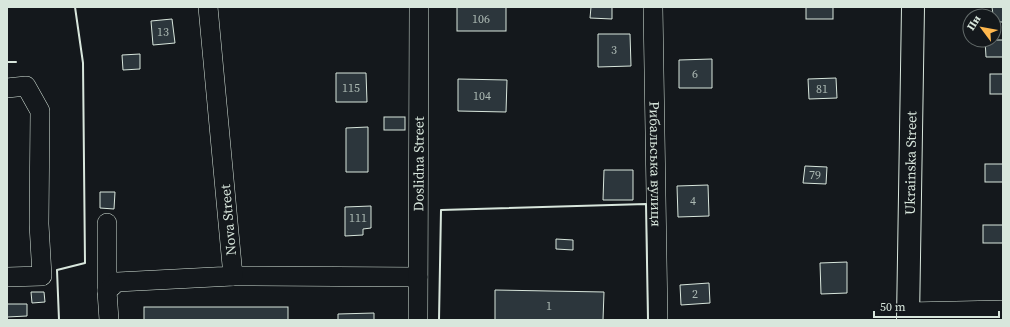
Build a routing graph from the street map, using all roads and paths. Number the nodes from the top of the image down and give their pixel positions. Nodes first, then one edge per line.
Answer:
1 (208, 7) edge
2 (419, 7) edge
3 (653, 7) edge
4 (913, 7) edge
5 (7, 88) edge
6 (107, 223) dead end
7 (233, 276) junction
8 (7, 277) edge
9 (418, 277) junction
10 (107, 291) junction
11 (1003, 310) edge
12 (908, 316) edge
13 (109, 320) edge
14 (418, 320) edge
15 (658, 320) edge

1 - 7 street, Nova Street
2 - 9 street, Doslidna Street
3 - 15 street, Рибальська вулиця
4 - 12 main road, Ukrainska Street
5 - 8 street
6 - 10 street
7 - 9 street
7 - 10 street, Nova Street
9 - 14 street, Doslidna Street
10 - 13 street
11 - 12 street

